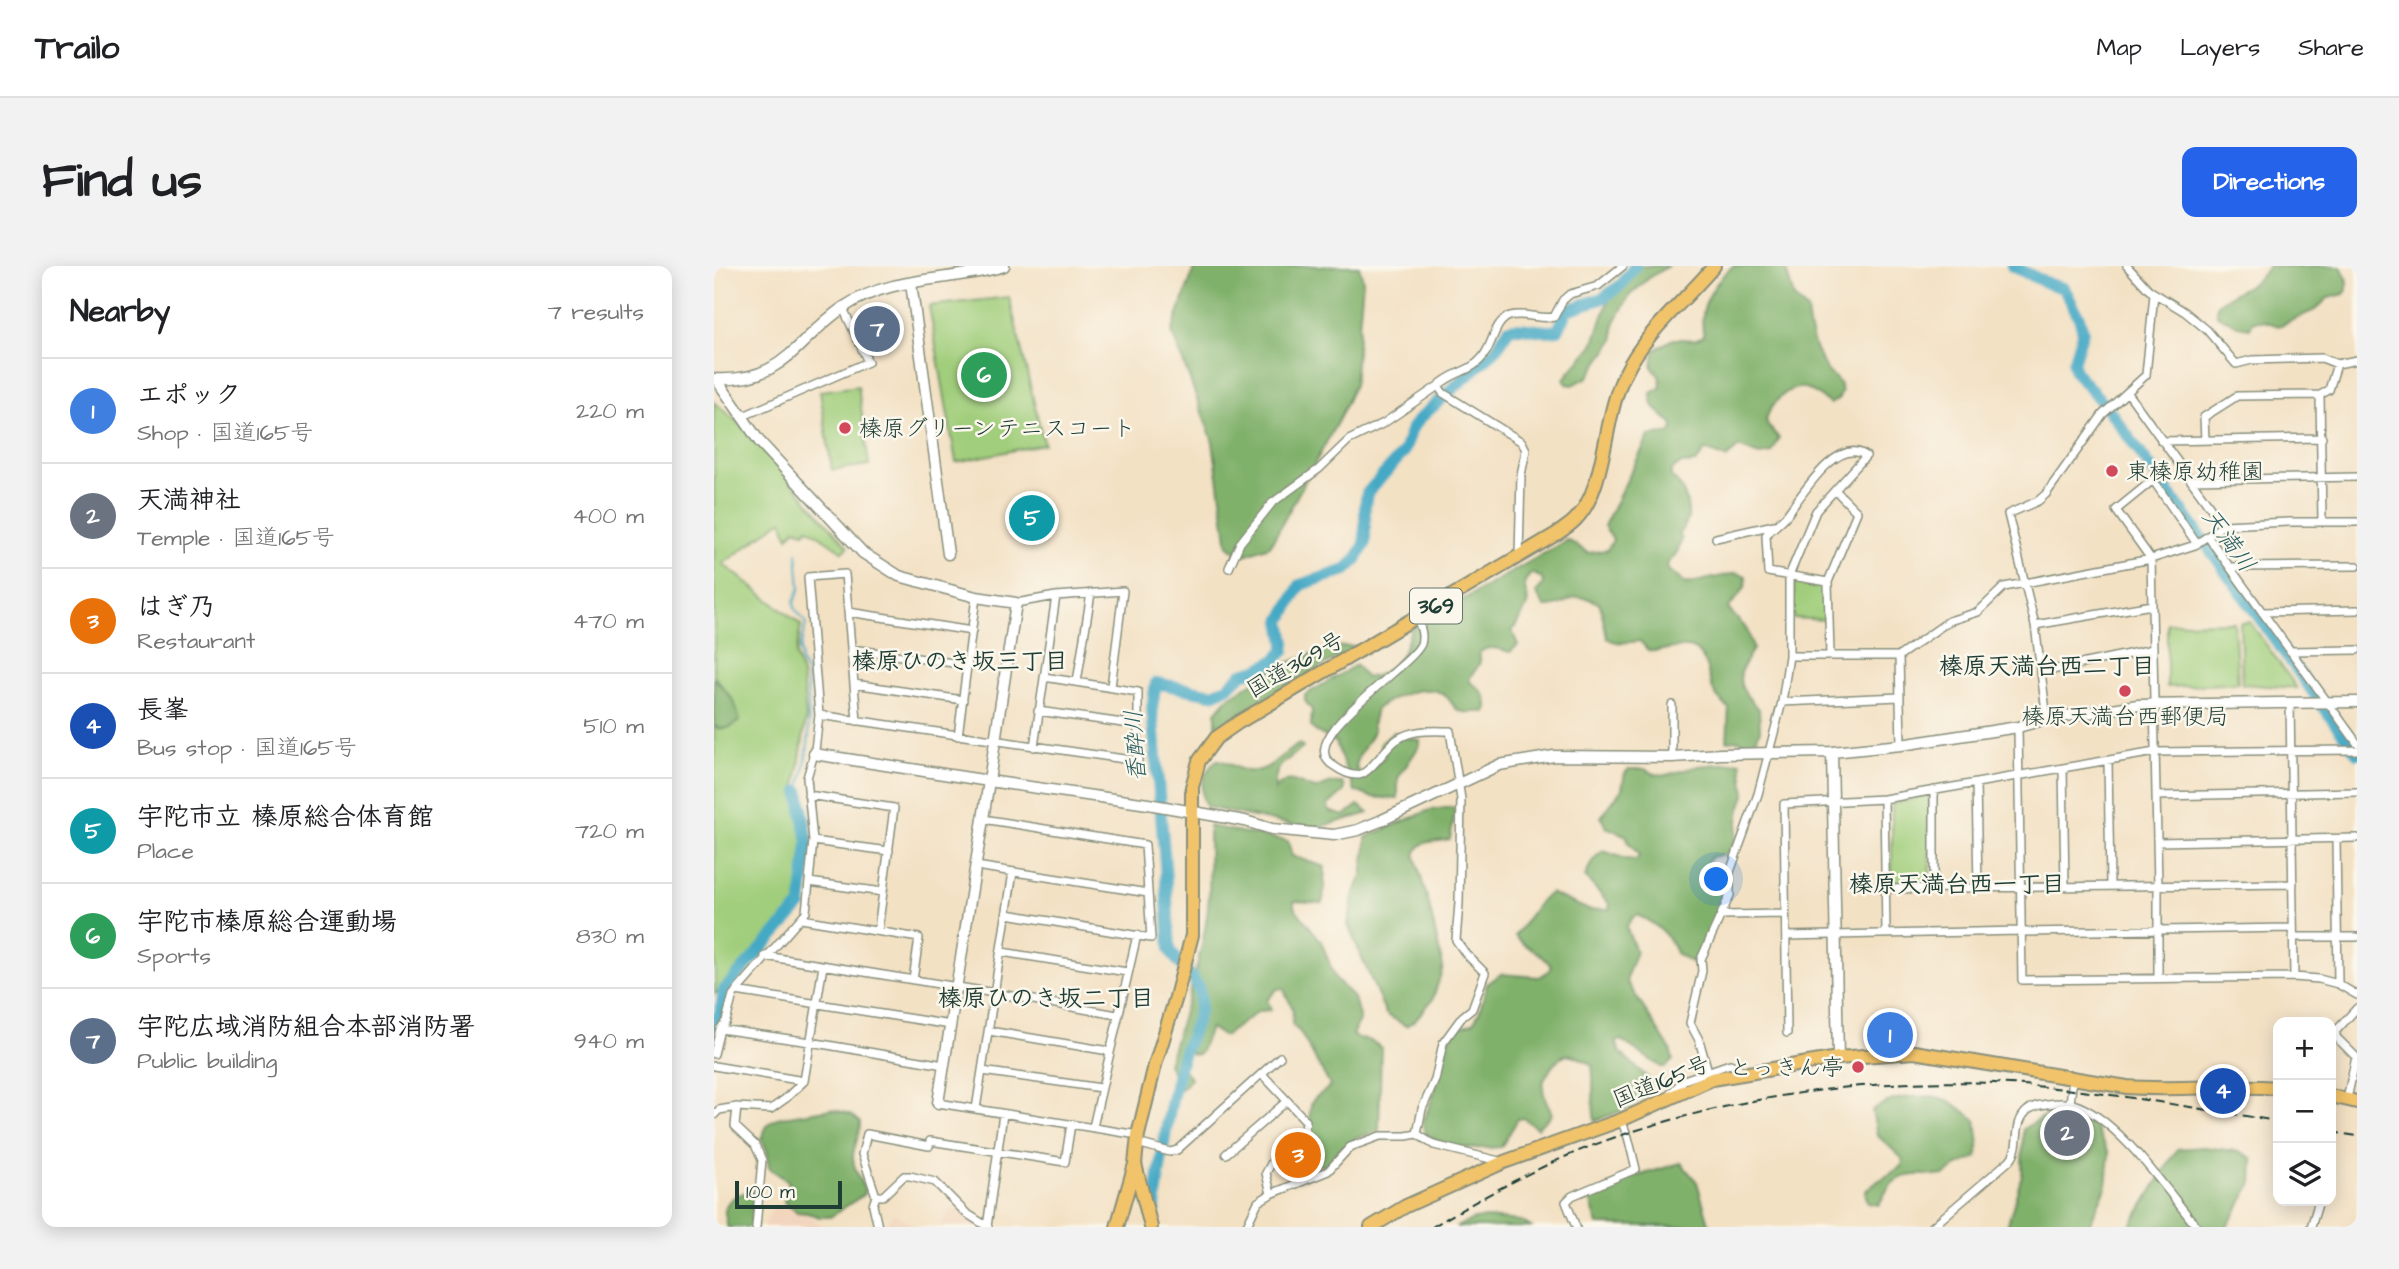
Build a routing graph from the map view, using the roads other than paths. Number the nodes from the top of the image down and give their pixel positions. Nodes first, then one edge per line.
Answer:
1 (1003, 266) edge
2 (1623, 266) edge
3 (1714, 266) edge
4 (2127, 266) edge
5 (911, 283) junction
6 (2154, 293) junction
7 (843, 308) junction
8 (2357, 360) edge
9 (2337, 364) junction
10 (715, 379) edge
11 (1440, 389) junction
12 (2128, 393) junction
13 (2320, 395) junction
14 (741, 418) junction
15 (2322, 438) junction
16 (2161, 440) junction
17 (2205, 440) junction
18 (2357, 477) edge
19 (2322, 478) junction
20 (2192, 480) junction
21 (1835, 490) junction
22 (2322, 521) junction
23 (2357, 522) edge
24 (1775, 525) junction
25 (2223, 525) junction
26 (2208, 537) junction
27 (1716, 538) dead end
28 (2197, 544) junction
29 (948, 554) dead end
30 (1518, 556) junction
31 (2151, 559) junction
32 (2357, 566) edge
33 (2230, 567) junction
34 (1229, 568) dead end
35 (1790, 576) junction
36 (1828, 582) junction
37 (2025, 582) junction
38 (1091, 593) junction
39 (1056, 596) junction
40 (976, 597) junction
41 (1016, 603) junction
42 (2152, 605) junction
43 (2357, 610) edge
44 (848, 612) junction
45 (2262, 612) junction
46 (1417, 618) junction
47 (2035, 625) junction
48 (972, 631) junction
49 (851, 649) junction
50 (2153, 649) junction
51 (2357, 649) edge
52 (2290, 651) junction
53 (1830, 655) junction
54 (1789, 656) junction
55 (1899, 656) junction
56 (968, 664) junction
57 (2042, 672) junction
58 (1044, 677) junction
59 (1077, 682) junction
60 (854, 684) junction
61 (1111, 687) junction
62 (1899, 697) junction
63 (963, 700) junction
64 (1782, 702) junction
65 (2290, 702) junction
66 (2327, 702) junction
67 (2357, 702) edge
68 (2154, 704) junction
69 (1672, 705) dead end
70 (1038, 711) junction
71 (819, 715) junction
72 (2047, 719) junction
73 (857, 721) junction
74 (1137, 725) junction
75 (2018, 727) junction
76 (958, 736) junction
77 (994, 741) junction
78 (2357, 743) edge
79 (1901, 745) junction
80 (1034, 747) junction
81 (2291, 750) junction
82 (2354, 750) edge
83 (1832, 752) junction
84 (2155, 752) junction
85 (1768, 753) junction
86 (814, 754) junction
87 (1672, 757) junction
88 (2108, 761) junction
89 (2063, 768) junction
90 (2018, 775) junction
91 (989, 781) junction
92 (1976, 783) junction
93 (1457, 785) junction
94 (1934, 790) junction
95 (2357, 792) edge
96 (2292, 793) junction
97 (808, 795) junction
98 (2156, 796) junction
99 (1884, 799) junction
100 (1834, 802) junction
101 (1191, 813) junction
102 (983, 820) junction
103 (2357, 838) edge
104 (2336, 839) junction
105 (2292, 840) junction
106 (813, 841) junction
107 (2157, 842) junction
108 (890, 851) junction
109 (976, 866) junction
110 (1013, 872) junction
111 (809, 882) junction
112 (2292, 884) junction
113 (2110, 885) junction
114 (2021, 886) junction
115 (2065, 886) junction
116 (2158, 886) junction
117 (1978, 887) junction
118 (1934, 888) junction
119 (1885, 889) junction
120 (883, 892) junction
121 (1148, 893) junction
122 (1007, 914) junction
123 (1785, 914) junction
124 (1723, 915) junction
125 (801, 919) junction
126 (2293, 928) junction
127 (878, 930) junction
128 (2158, 931) junction
129 (1886, 932) junction
130 (2021, 932) junction
131 (1137, 935) junction
132 (1836, 935) junction
133 (1786, 936) junction
134 (2293, 937) junction
135 (2339, 937) junction
136 (2357, 937) edge
137 (1002, 952) junction
138 (765, 956) junction
139 (823, 966) junction
140 (1127, 972) junction
141 (2158, 977) junction
142 (2294, 977) junction
143 (913, 980) junction
144 (2338, 985) junction
145 (956, 987) junction
146 (736, 991) junction
147 (995, 993) junction
148 (2357, 995) edge
149 (817, 1003) junction
150 (2357, 1008) edge
151 (1117, 1014) junction
152 (951, 1025) junction
153 (720, 1029) junction
154 (989, 1031) junction
155 (1787, 1032) dead end
156 (810, 1042) junction
157 (1109, 1051) junction
158 (714, 1054) edge
159 (1280, 1057) dead end
160 (1838, 1058) junction
161 (944, 1065) junction
162 (714, 1066) edge
163 (1708, 1071) junction
164 (982, 1072) junction
165 (1749, 1073) junction
166 (1262, 1074) junction
167 (2073, 1078) junction
168 (804, 1081) junction
169 (1101, 1088) junction
170 (2273, 1088) edge
171 (1666, 1100) junction
172 (1287, 1101) junction
173 (2352, 1101) edge
174 (938, 1103) joint
175 (2070, 1103) junction
176 (737, 1107) junction
177 (976, 1109) junction
178 (1003, 1114) junction
179 (714, 1115) edge
180 (1621, 1120) junction
181 (1071, 1124) junction
182 (1093, 1127) junction
183 (1417, 1134) junction
184 (1137, 1139) junction
185 (998, 1153) junction
186 (1226, 1154) dead end
187 (1504, 1162) junction
188 (1135, 1164) junction
189 (1271, 1194) junction
190 (876, 1196) junction
191 (2317, 1206) edge
192 (756, 1227) edge
193 (878, 1227) edge
194 (987, 1227) edge
195 (1118, 1227) edge
196 (1151, 1227) edge
197 (1247, 1227) edge
198 (1371, 1227) edge
199 (1576, 1227) edge
200 (1931, 1227) edge
201 (2197, 1227) edge
202 (2311, 1227) edge

1 - 5 street
2 - 11 street
3 - 30 highway, 国道369号 / 369
4 - 6 street
5 - 7 street
5 - 29 street
6 - 9 street
6 - 12 street
7 - 10 street
7 - 14 street
8 - 9 street
9 - 13 street
10 - 14 street
11 - 30 street
11 - 34 street
12 - 16 street
12 - 37 street
13 - 15 street
13 - 17 street
14 - 40 street
15 - 17 street
15 - 19 street
16 - 17 street
16 - 20 street
18 - 19 street
19 - 20 street
19 - 22 street
20 - 25 street
21 - 24 street
21 - 35 street
21 - 36 street
22 - 23 street
22 - 25 street
24 - 27 street
24 - 35 street
25 - 26 street
26 - 28 street
26 - 33 street
28 - 31 street
28 - 31 street
30 - 46 highway, 国道369号 / 369
31 - 37 street
31 - 42 street
32 - 33 street
33 - 45 street
35 - 36 street
35 - 54 street
36 - 53 street
37 - 47 street
37 - 55 street
38 - 39 street
38 - 59 street
38 - 61 street
39 - 41 street
39 - 58 street
40 - 41 street
40 - 48 street
41 - 77 street
42 - 47 street
42 - 50 street
43 - 45 street
44 - 48 street
44 - 49 street
44 - 71 street
45 - 52 street
46 - 93 street
46 - 101 highway, 国道369号 / 369
47 - 57 street
48 - 56 street
49 - 56 street
49 - 60 street
50 - 57 street
50 - 68 street
51 - 52 street
52 - 66 street
53 - 54 street
53 - 55 street
54 - 64 street
55 - 62 street
56 - 63 street
57 - 72 street
58 - 59 street
58 - 70 street
59 - 61 street
60 - 63 street
60 - 73 street
61 - 74 street
62 - 64 street
62 - 79 street
63 - 76 street
64 - 85 street
65 - 66 street
65 - 68 street
65 - 81 street
66 - 67 street
66 - 78 street
68 - 72 street
68 - 84 street
69 - 87 street
70 - 74 street
70 - 80 street
71 - 73 street
71 - 86 street
72 - 75 street
73 - 76 street
74 - 80 street
75 - 79 street
75 - 90 street
76 - 77 street
77 - 80 street
77 - 91 street
79 - 83 street
81 - 82 street
81 - 84 street
81 - 96 street
83 - 85 street
83 - 100 street
84 - 88 street
84 - 98 street
85 - 87 street
85 - 124 street
86 - 91 street
86 - 97 street
87 - 93 street
88 - 89 street
88 - 113 street
89 - 90 street
89 - 115 street
90 - 92 street
90 - 114 street
91 - 101 street
91 - 102 street
92 - 94 street
92 - 117 street
93 - 101 street
93 - 183 street
94 - 99 street
94 - 118 street
95 - 96 street
96 - 98 street
96 - 105 street
97 - 106 street
97 - 108 street
98 - 107 street
99 - 100 street
99 - 119 street
100 - 123 street
100 - 132 street
101 - 184 highway, 国道369号 / 369
102 - 109 street
102 - 121 street
103 - 104 street
104 - 105 street
104 - 135 street
105 - 107 street
105 - 112 street
106 - 108 street
106 - 111 street
107 - 116 street
108 - 120 street
109 - 110 street
109 - 145 street
110 - 121 street
110 - 122 street
111 - 120 street
111 - 125 street
112 - 116 street
112 - 126 street
113 - 115 street
113 - 116 street
114 - 115 street
114 - 117 street
114 - 130 street
116 - 128 street
117 - 118 street
118 - 119 street
119 - 129 street
120 - 127 street
121 - 131 street
122 - 131 street
122 - 137 street
123 - 124 street
123 - 133 street
124 - 163 street
125 - 127 street
125 - 138 street
126 - 128 street
126 - 134 street
127 - 143 street
128 - 130 street
128 - 141 street
129 - 130 street
129 - 132 street
130 - 141 street
131 - 140 street
132 - 133 street
132 - 160 street
133 - 155 street
134 - 135 street
134 - 142 street
135 - 136 street
135 - 144 street
137 - 140 street
137 - 147 street
138 - 139 street
138 - 146 street
139 - 143 street
139 - 149 street
140 - 151 street
141 - 142 street
142 - 144 street
143 - 145 street
144 - 148 street
145 - 147 street
145 - 152 street
146 - 149 street
146 - 153 street
147 - 151 street
147 - 154 street
149 - 152 street
149 - 156 street
150 - 173 street
151 - 157 street
152 - 161 street
153 - 156 street
153 - 158 street
154 - 157 street
154 - 164 street
156 - 161 street
156 - 168 street
157 - 169 street
159 - 166 street
160 - 165 highway, 国道165号
160 - 167 highway, 国道165号
161 - 174 street
162 - 168 street
163 - 165 street
163 - 171 street
164 - 169 street
164 - 177 street
165 - 171 highway, 国道165号
166 - 172 street
166 - 184 street
167 - 170 highway, 国道165号
167 - 175 street
168 - 176 street
169 - 182 street
171 - 180 highway, 国道165号
172 - 186 street
172 - 189 street
174 - 177 street
175 - 200 street
175 - 201 street
176 - 179 street
176 - 192 street
177 - 178 street
178 - 181 street
178 - 185 street
180 - 187 highway, 国道165号
180 - 199 street
181 - 182 street
181 - 185 street
182 - 184 street
183 - 187 street
183 - 189 street
184 - 188 highway, 国道369号 / 369
185 - 190 street
185 - 194 street
187 - 198 highway, 国道165号
188 - 195 highway, 国道369号 / 369
188 - 196 highway, 369
189 - 197 street
190 - 193 street
190 - 194 street
191 - 202 street

